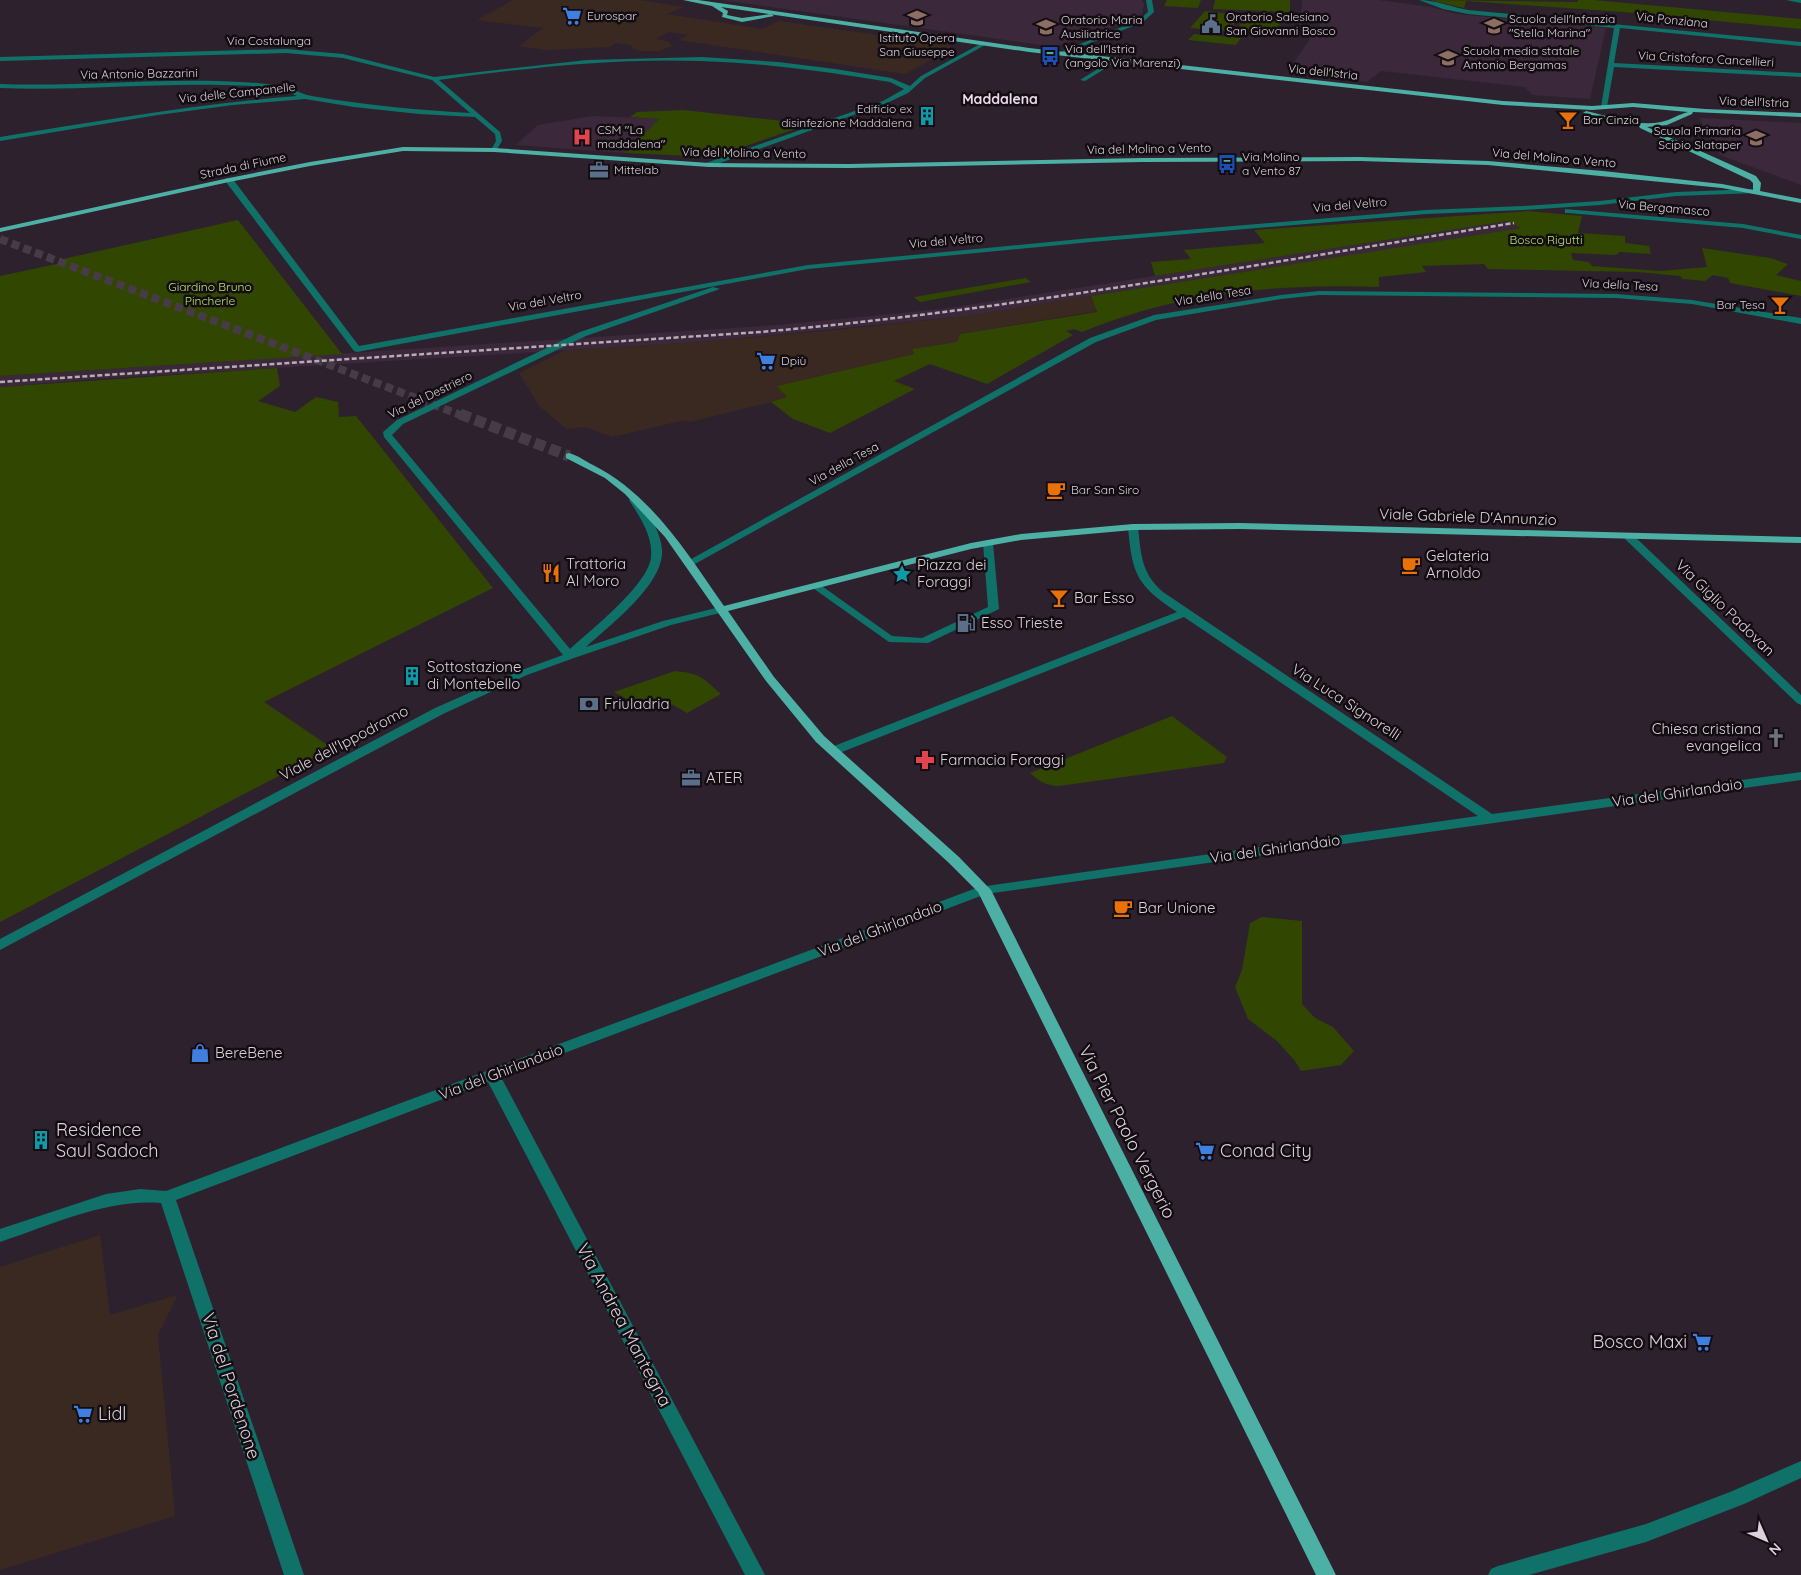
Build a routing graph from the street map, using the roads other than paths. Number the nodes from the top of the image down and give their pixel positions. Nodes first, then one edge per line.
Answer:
1 (686, 0) edge
2 (1149, 0) edge
3 (1422, 0) edge
4 (1789, 0) edge
5 (1801, 1) edge
6 (706, 3) junction
7 (747, 9) junction
8 (758, 10) junction
9 (726, 12) junction
10 (760, 17) junction
11 (796, 17) junction
12 (1617, 26) junction
13 (984, 44) junction
14 (1801, 44) edge
15 (36, 52) dead end
16 (0, 53) edge
17 (1061, 53) junction
18 (0, 59) edge
19 (1116, 60) junction
20 (1611, 66) junction
21 (1801, 75) edge
22 (923, 77) junction
23 (434, 79) junction
24 (891, 80) junction
25 (1083, 80) dead end
26 (0, 86) edge
27 (906, 92) junction
28 (305, 96) junction
29 (1527, 105) junction
30 (1617, 106) junction
31 (1644, 106) junction
32 (1604, 107) junction
33 (1705, 111) junction
34 (478, 115) junction
35 (1801, 115) edge
36 (1619, 120) junction
37 (1668, 121) junction
38 (1628, 123) junction
39 (0, 139) edge
40 (1681, 143) junction
41 (494, 150) junction
42 (708, 165) junction
43 (229, 180) junction
44 (1756, 191) junction
45 (1801, 201) edge
46 (1524, 208) junction
47 (0, 230) edge
48 (1801, 237) edge
49 (754, 276) junction
50 (1801, 321) edge
51 (569, 456) tunnel mouth
52 (630, 492) junction
53 (1133, 527) junction
54 (1629, 537) junction
55 (1801, 540) edge
56 (988, 543) junction
57 (689, 563) junction
58 (815, 586) junction
59 (720, 610) junction
60 (1185, 613) junction
61 (570, 656) junction
62 (1801, 702) edge
63 (833, 751) junction
64 (1801, 776) edge
65 (1490, 818) junction
66 (984, 890) junction
67 (0, 945) edge
68 (492, 1075) junction
69 (167, 1197) junction
70 (0, 1236) edge
71 (1801, 1469) edge
72 (294, 1575) edge
73 (755, 1575) edge
74 (1326, 1575) edge
75 (1498, 1575) edge

1 - 6 main road, Via dell'Istria
2 - 17 street
3 - 12 street, Via Ponziana
4 - 5 street
6 - 7 main road, Via dell'Istria
6 - 9 main road, Via dell'Istria
7 - 8 main road, Via dell'Istria
7 - 9 main road, Via dell'Istria
8 - 10 main road
8 - 11 main road, Via dell'Istria
9 - 10 main road, Via dell'Istria
10 - 11 main road, Via dell'Istria
11 - 13 main road, Via dell'Istria
12 - 14 street, Via Ponziana
12 - 20 street
13 - 17 main road, Via dell'Istria
13 - 22 street
15 - 16 street
17 - 19 main road, Via dell'Istria
18 - 23 street, Via Costalunga
19 - 25 street
19 - 29 main road, Via dell'Istria
20 - 21 street, Via Cristoforo Cancellieri
20 - 32 street
22 - 24 street
22 - 27 street
23 - 24 street
23 - 34 street, Via Costalunga
24 - 27 street
26 - 28 street, Via Antonio Bazzarini
27 - 42 street
28 - 34 street, Via delle Campanelle
28 - 39 street, Via delle Campanelle
29 - 32 main road, Via dell'Istria
29 - 36 main road, Via dell'Istria
30 - 31 main road, Via dell'Istria
30 - 32 main road, Via dell'Istria
30 - 36 main road
31 - 33 main road, Via dell'Istria
31 - 37 main road, Via dell'Istria
33 - 35 main road, Via dell'Istria
33 - 37 main road, Via dell'Istria
34 - 41 street, Via Costalunga
36 - 38 main road, Via dell'Istria
37 - 38 main road, Via dell'Istria
37 - 40 main road
38 - 40 main road
40 - 44 main road
41 - 42 main road, Via del Molino a Vento
41 - 43 main road, Strada di Fiume
42 - 44 main road, Via del Molino a Vento
43 - 47 main road, Strada di Fiume
43 - 49 street, Via del Veltro
44 - 45 main road, Via del Molino a Vento
44 - 46 street, Via del Veltro
46 - 48 street, Via Bergamasco
46 - 49 street, Via del Veltro
49 - 61 street, Via del Destriero
50 - 57 street, Via della Tesa
51 - 52 main road
52 - 57 main road
52 - 61 street
53 - 54 main road, Viale Gabriele D'Annunzio
53 - 56 main road
53 - 60 street
54 - 55 main road, Viale Gabriele D'Annunzio
54 - 62 street, Via Giglio Padovan
56 - 58 main road
56 - 58 street
57 - 59 main road
58 - 59 main road
59 - 61 street, Viale dell'Ippodromo
59 - 63 main road
60 - 63 street
60 - 65 street, Via Luca Signorelli
61 - 67 street, Viale dell'Ippodromo
63 - 66 main road, Via Pier Paolo Vergerio
64 - 65 street, Via del Ghirlandaio
65 - 66 street, Via del Ghirlandaio
66 - 68 street, Via del Ghirlandaio
66 - 74 main road, Via Pier Paolo Vergerio
68 - 69 street, Via del Ghirlandaio
68 - 73 street, Via Andrea Mantegna
69 - 70 street, Via del Ghirlandaio
69 - 72 street, Via del Pordenone
71 - 75 street

